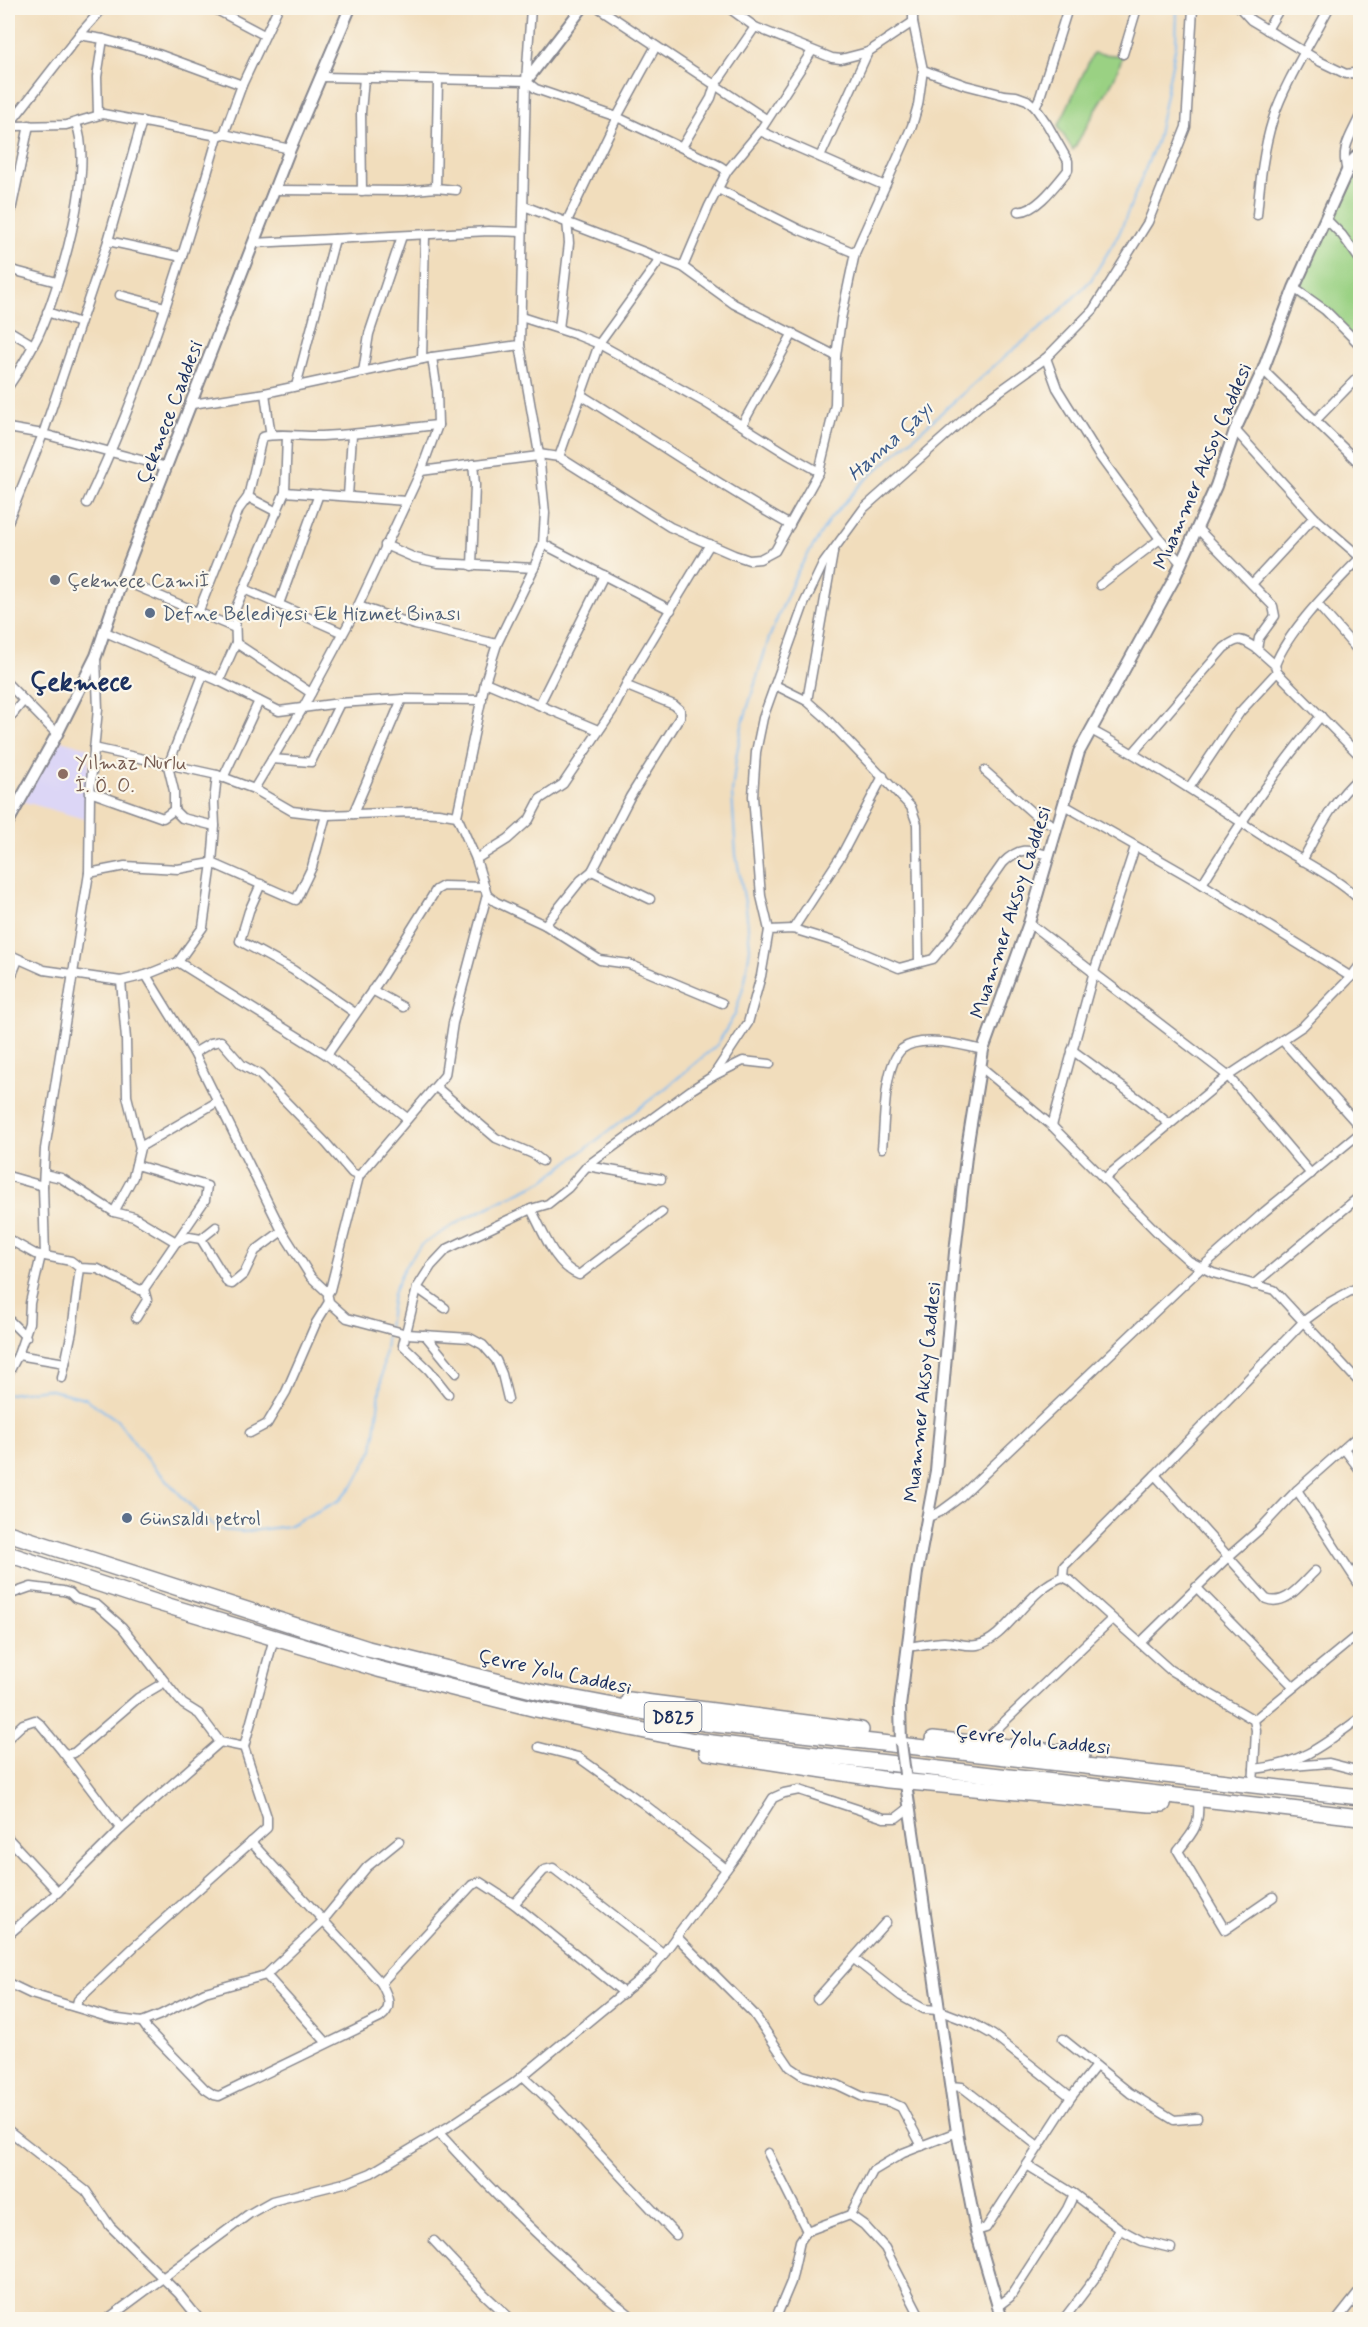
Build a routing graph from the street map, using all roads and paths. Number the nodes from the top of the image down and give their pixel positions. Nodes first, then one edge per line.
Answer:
1 (104, 8) edge
2 (213, 8) edge
3 (278, 8) edge
4 (531, 8) edge
5 (582, 8) edge
6 (599, 8) edge
7 (729, 8) edge
8 (913, 8) edge
9 (1068, 8) edge
10 (1137, 8) edge
11 (1194, 8) edge
12 (1240, 8) edge
13 (1280, 8) edge
14 (1329, 8) edge
15 (347, 9) edge
16 (913, 21) junction
17 (755, 27) junction
18 (1267, 30) junction
19 (79, 35) junction
20 (264, 35) junction
21 (104, 39) junction
22 (656, 46) junction
23 (812, 51) junction
24 (868, 52) junction
25 (1307, 52) junction
26 (1123, 54) dead end
27 (923, 70) junction
28 (1360, 72) edge
29 (321, 77) junction
30 (364, 78) junction
31 (438, 79) junction
32 (526, 81) junction
33 (242, 85) junction
34 (715, 85) junction
35 (1035, 106) junction
36 (98, 114) junction
37 (1360, 116) edge
38 (616, 117) junction
39 (766, 119) junction
40 (142, 121) junction
41 (76, 123) junction
42 (29, 126) junction
43 (8, 127) edge
44 (760, 131) junction
45 (221, 135) junction
46 (682, 147) junction
47 (290, 149) junction
48 (820, 157) junction
49 (1355, 164) edge
50 (727, 171) junction
51 (883, 185) junction
52 (436, 188) junction
53 (718, 189) junction
54 (275, 190) junction
55 (456, 190) dead end
56 (362, 191) junction
57 (524, 206) junction
58 (1018, 211) dead end
59 (1257, 215) dead end
60 (1326, 219) junction
61 (567, 221) junction
62 (8, 225) edge
63 (522, 231) junction
64 (402, 236) junction
65 (425, 236) junction
66 (335, 239) junction
67 (108, 241) junction
68 (254, 243) junction
69 (855, 253) junction
70 (182, 257) junction
71 (661, 258) junction
72 (1360, 260) edge
73 (683, 267) junction
74 (8, 268) edge
75 (57, 282) junction
76 (1294, 288) junction
77 (120, 295) dead end
78 (165, 307) junction
79 (47, 312) junction
80 (521, 317) junction
81 (80, 323) junction
82 (559, 329) junction
83 (8, 330) edge
84 (793, 333) junction
85 (599, 344) junction
86 (33, 345) junction
87 (519, 345) junction
88 (1360, 345) edge
89 (836, 356) junction
90 (432, 357) junction
91 (1046, 358) junction
92 (422, 359) junction
93 (1263, 370) junction
94 (363, 372) junction
95 (1360, 375) edge
96 (296, 386) junction
97 (8, 387) edge
98 (265, 393) junction
99 (581, 394) junction
100 (192, 404) junction
101 (1316, 420) junction
102 (438, 425) junction
103 (742, 425) junction
104 (8, 428) edge
105 (1235, 430) junction
106 (43, 434) junction
107 (273, 434) junction
108 (352, 435) junction
109 (287, 436) junction
110 (110, 453) junction
111 (539, 455) junction
112 (559, 457) junction
113 (473, 464) junction
114 (1360, 464) edge
115 (167, 467) junction
116 (421, 471) junction
117 (819, 472) junction
118 (285, 492) junction
119 (319, 494) junction
120 (348, 496) junction
121 (248, 497) junction
122 (12, 500) edge
123 (406, 501) junction
124 (87, 503) dead end
125 (277, 512) junction
126 (1314, 517) junction
127 (8, 522) edge
128 (790, 525) junction
129 (1197, 528) junction
130 (1160, 539) junction
131 (543, 544) junction
132 (710, 544) junction
133 (385, 545) junction
134 (833, 553) junction
135 (1360, 557) edge
136 (1181, 563) junction
137 (472, 566) junction
138 (534, 568) junction
139 (604, 575) junction
140 (122, 580) junction
141 (1252, 584) junction
142 (1100, 585) dead end
143 (244, 589) junction
144 (279, 604) junction
145 (1318, 604) junction
146 (358, 606) junction
147 (671, 610) junction
148 (198, 613) junction
149 (235, 628) junction
150 (103, 631) junction
151 (343, 633) junction
152 (236, 643) junction
153 (497, 644) junction
154 (1257, 648) junction
155 (1360, 653) edge
156 (96, 656) junction
157 (1276, 668) junction
158 (202, 675) junction
159 (219, 681) junction
160 (485, 682) junction
161 (8, 684) edge
162 (775, 685) junction
163 (627, 686) junction
164 (311, 693) junction
165 (402, 699) junction
166 (24, 700) junction
167 (482, 700) junction
168 (259, 701) junction
169 (807, 701) junction
170 (340, 703) junction
171 (539, 705) junction
172 (303, 708) junction
173 (1321, 716) junction
174 (8, 720) edge
175 (598, 730) junction
176 (1091, 730) junction
177 (57, 734) junction
178 (94, 748) junction
179 (1133, 753) junction
180 (1360, 756) edge
181 (272, 759) junction
182 (168, 766) junction
183 (985, 771) dead end
184 (883, 776) junction
185 (220, 777) junction
186 (1360, 777) edge
187 (1189, 788) junction
188 (254, 789) junction
189 (90, 792) junction
190 (1064, 805) junction
191 (174, 810) junction
192 (353, 814) junction
193 (326, 815) junction
194 (457, 816) junction
195 (8, 822) edge
196 (1241, 822) junction
197 (215, 826) junction
198 (1057, 827) junction
199 (1135, 847) junction
200 (1047, 855) junction
201 (476, 859) junction
202 (1302, 861) junction
203 (212, 863) junction
204 (592, 871) junction
205 (89, 873) junction
206 (261, 884) junction
207 (1202, 884) junction
208 (486, 891) junction
209 (650, 899) dead end
210 (1360, 900) edge
211 (1029, 924) junction
212 (545, 925) junction
213 (793, 929) junction
214 (769, 930) junction
215 (8, 954) edge
216 (18, 960) junction
217 (178, 962) junction
218 (919, 962) junction
219 (1360, 965) edge
220 (146, 975) junction
221 (1093, 975) junction
222 (74, 976) junction
223 (1351, 977) junction
224 (121, 981) junction
225 (8, 984) edge
226 (372, 990) junction
227 (722, 1003) dead end
228 (403, 1007) dead end
229 (355, 1013) junction
230 (1283, 1041) junction
231 (983, 1050) junction
232 (1072, 1050) junction
233 (194, 1053) junction
234 (327, 1054) junction
235 (770, 1064) dead end
236 (980, 1066) junction
237 (713, 1076) junction
238 (1228, 1076) junction
239 (436, 1088) junction
240 (217, 1102) junction
241 (407, 1118) junction
242 (1168, 1123) junction
243 (1052, 1126) junction
244 (1360, 1127) edge
245 (1360, 1133) edge
246 (140, 1147) junction
247 (882, 1148) dead end
248 (542, 1161) dead end
249 (136, 1165) junction
250 (587, 1166) junction
251 (44, 1174) junction
252 (1311, 1174) junction
253 (8, 1176) edge
254 (359, 1176) junction
255 (1104, 1178) junction
256 (661, 1179) dead end
257 (43, 1186) junction
258 (1360, 1196) edge
259 (531, 1209) junction
260 (114, 1212) junction
261 (662, 1212) dead end
262 (216, 1227) dead end
263 (282, 1231) junction
264 (8, 1239) edge
265 (201, 1239) junction
266 (176, 1242) junction
267 (43, 1256) junction
268 (81, 1268) junction
269 (1201, 1268) junction
270 (1253, 1284) junction
271 (1360, 1286) edge
272 (144, 1288) junction
273 (417, 1288) junction
274 (328, 1293) junction
275 (329, 1302) junction
276 (445, 1308) dead end
277 (136, 1318) dead end
278 (8, 1320) edge
279 (1304, 1321) junction
280 (407, 1334) junction
281 (425, 1335) junction
282 (26, 1337) junction
283 (18, 1355) junction
284 (65, 1363) junction
285 (456, 1373) dead end
286 (8, 1374) edge
287 (62, 1378) dead end
288 (1360, 1383) edge
289 (448, 1394) dead end
290 (508, 1399) dead end
291 (250, 1433) dead end
292 (1360, 1434) edge
293 (1344, 1449) junction
294 (1360, 1470) edge
295 (1155, 1475) junction
296 (1297, 1490) junction
297 (926, 1518) junction
298 (8, 1533) edge
299 (8, 1554) edge
300 (1228, 1557) junction
301 (1315, 1571) dead end
302 (1063, 1577) junction
303 (1360, 1586) edge
304 (1196, 1587) junction
305 (8, 1595) edge
306 (1112, 1619) junction
307 (1360, 1633) edge
308 (274, 1638) junction
309 (1140, 1643) junction
310 (908, 1647) junction
311 (165, 1682) junction
312 (1293, 1686) junction
313 (540, 1692) junction
314 (536, 1709) junction
315 (1360, 1718) edge
316 (1254, 1720) junction
317 (8, 1738) edge
318 (901, 1739) junction
319 (220, 1742) junction
320 (982, 1743) junction
321 (244, 1747) junction
322 (539, 1747) dead end
323 (63, 1752) junction
324 (1274, 1767) junction
325 (1254, 1768) junction
326 (1360, 1771) edge
327 (905, 1778) junction
328 (1253, 1784) junction
329 (1360, 1797) edge
330 (1206, 1802) junction
331 (909, 1808) junction
332 (1360, 1817) edge
333 (121, 1830) junction
334 (8, 1838) edge
335 (399, 1841) dead end
336 (251, 1842) junction
337 (726, 1869) junction
338 (58, 1892) junction
339 (1273, 1897) dead end
340 (514, 1904) junction
341 (324, 1920) junction
342 (886, 1922) dead end
343 (8, 1935) edge
344 (676, 1936) junction
345 (664, 1954) junction
346 (854, 1959) junction
347 (266, 1975) junction
348 (8, 1983) edge
349 (381, 1983) junction
350 (624, 1993) junction
351 (818, 1999) dead end
352 (76, 2007) junction
353 (938, 2010) junction
354 (142, 2022) junction
355 (1063, 2039) dead end
356 (327, 2043) junction
357 (1095, 2067) junction
358 (523, 2076) junction
359 (950, 2086) junction
360 (1071, 2097) junction
361 (1197, 2118) dead end
362 (8, 2130) edge
363 (438, 2132) junction
364 (957, 2132) junction
365 (922, 2146) junction
366 (1038, 2146) junction
367 (768, 2153) dead end
368 (1027, 2164) junction
369 (1074, 2194) junction
370 (850, 2215) junction
371 (1120, 2229) junction
372 (807, 2231) junction
373 (976, 2231) junction
374 (676, 2235) dead end
375 (434, 2241) dead end
376 (1171, 2248) dead end
377 (161, 2278) junction
378 (1360, 2291) edge
379 (998, 2306) junction
380 (106, 2319) edge
381 (200, 2319) edge
382 (512, 2319) edge
383 (636, 2319) edge
384 (775, 2319) edge
385 (922, 2319) edge
386 (1002, 2319) edge
387 (1063, 2319) edge
388 (1337, 2319) edge

1 - 19 street
2 - 20 street
3 - 20 street
4 - 32 street
5 - 32 street
6 - 22 street
7 - 17 street
8 - 16 street
9 - 35 street
10 - 26 street
11 - 91 street
12 - 18 street
13 - 18 street
14 - 25 street
15 - 29 street, Çekmece Caddesi
16 - 24 street
16 - 27 street
17 - 23 street
17 - 34 street
18 - 25 street
19 - 21 street
19 - 43 street
20 - 33 street
21 - 33 street
21 - 36 street
22 - 34 street
22 - 38 street
23 - 24 street
23 - 39 street
24 - 48 street
25 - 28 street
25 - 59 street
27 - 35 street
27 - 51 street
29 - 30 street
29 - 47 street, Çekmece Caddesi
30 - 31 street
30 - 56 street
31 - 32 street
31 - 52 street
32 - 38 street
32 - 57 street
33 - 45 street
34 - 39 street
34 - 46 street
35 - 58 street
36 - 40 street
36 - 41 street
37 - 49 street
38 - 46 street
38 - 61 street
39 - 44 street
40 - 45 street
40 - 67 street
41 - 42 street
41 - 75 street
42 - 43 street
42 - 62 street
44 - 48 street
44 - 50 street
45 - 47 street
45 - 70 street
46 - 50 street
47 - 54 street, Çekmece Caddesi
48 - 51 street
49 - 60 street, Muammer Aksoy Caddesi
50 - 53 street
51 - 69 street
52 - 55 street
52 - 56 street
53 - 69 street
53 - 73 street
54 - 56 street
54 - 68 street, Çekmece Caddesi
57 - 61 street
57 - 63 street
60 - 72 street
60 - 76 street, Muammer Aksoy Caddesi
61 - 71 street
61 - 82 street
63 - 65 street
63 - 80 street
64 - 65 street
64 - 66 street
64 - 94 street
65 - 92 street
66 - 68 street
66 - 96 street
67 - 70 street
67 - 81 street
68 - 100 street, Çekmece Caddesi
69 - 89 street
70 - 78 street
71 - 73 street
71 - 85 street
73 - 84 street
74 - 75 street
75 - 79 street
76 - 88 street
76 - 93 street, Muammer Aksoy Caddesi
77 - 78 street
78 - 110 street
79 - 81 street
79 - 86 street
80 - 82 street
80 - 87 street
81 - 106 street
82 - 85 street
83 - 86 street
84 - 89 street
84 - 103 street
85 - 99 street
85 - 103 street
86 - 97 street
87 - 90 street
87 - 111 street
89 - 117 street
90 - 92 street
90 - 102 street
91 - 130 street
91 - 134 street
92 - 94 street
93 - 101 street
93 - 105 street, Muammer Aksoy Caddesi
94 - 96 street
95 - 101 street
96 - 98 street
98 - 100 street
98 - 107 street
99 - 112 street
99 - 128 street
100 - 115 street, Çekmece Caddesi
101 - 114 street
102 - 108 street
102 - 116 street
103 - 117 street
104 - 106 street
105 - 126 street
105 - 129 street, Muammer Aksoy Caddesi
106 - 110 street
106 - 122 street
107 - 109 street
107 - 121 street
108 - 109 street
108 - 120 street
109 - 118 street
110 - 115 street
110 - 124 street
111 - 112 street
111 - 113 street
111 - 131 street
112 - 132 street
113 - 116 street
113 - 137 street
115 - 140 street, Çekmece Caddesi
116 - 123 street
117 - 128 street
118 - 119 street
118 - 125 street
119 - 120 street
119 - 144 street
120 - 123 street
121 - 125 street
121 - 148 street
122 - 127 street
123 - 133 street
125 - 143 street
126 - 135 street
126 - 141 street
128 - 132 street
129 - 136 street, Muammer Aksoy Caddesi
129 - 141 street
130 - 136 street
130 - 142 street
131 - 138 street
131 - 139 street
132 - 147 street
133 - 137 street
133 - 146 street
134 - 162 street
134 - 169 street
135 - 145 street
136 - 176 street, Muammer Aksoy Caddesi
137 - 138 street
138 - 153 street
139 - 147 street
139 - 171 street
140 - 148 street
140 - 150 street, Çekmece Caddesi
141 - 154 street
143 - 144 street
143 - 149 street
144 - 151 street
145 - 155 street
145 - 157 street
146 - 151 street
146 - 153 street
147 - 163 street
148 - 149 street
149 - 152 street
150 - 156 street, Çekmece Caddesi
150 - 158 street
151 - 164 street
152 - 159 street
152 - 164 street
153 - 160 street
154 - 157 street
154 - 179 street
156 - 177 street, Çekmece Caddesi
156 - 178 street
157 - 173 street
157 - 187 street
158 - 159 street
158 - 182 street
159 - 168 street
160 - 167 street
160 - 171 street
161 - 166 street
162 - 169 street
162 - 214 street
163 - 175 street
163 - 204 street
164 - 172 street
165 - 167 street
165 - 170 street
165 - 192 street
166 - 174 street
166 - 177 street
167 - 194 street
168 - 172 street
168 - 185 street
169 - 184 street
170 - 172 street
170 - 181 street
171 - 175 street
172 - 181 street
173 - 180 street
173 - 196 street
175 - 201 street
176 - 179 street
176 - 190 street, Muammer Aksoy Caddesi
177 - 195 street, Çekmece Caddesi
178 - 182 street
178 - 189 street
179 - 187 street
181 - 188 street
182 - 185 street
182 - 191 street
183 - 198 street
184 - 213 street
184 - 218 street
185 - 188 street
185 - 197 street
186 - 202 street
187 - 196 street
188 - 193 street
189 - 191 street
189 - 205 street
190 - 198 street, Muammer Aksoy Caddesi
190 - 199 street
191 - 197 street
192 - 193 street
192 - 194 street
193 - 206 street
194 - 201 street
196 - 202 street
196 - 207 street
197 - 203 street
198 - 200 street, Muammer Aksoy Caddesi
199 - 207 street
199 - 221 street
200 - 211 street, Muammer Aksoy Caddesi
200 - 218 street
201 - 208 street
202 - 210 street
203 - 205 street
203 - 206 street
203 - 217 street
204 - 209 street
204 - 212 street
205 - 222 street
206 - 229 street
207 - 223 street
208 - 212 street
208 - 226 street
208 - 239 street
211 - 221 street
211 - 231 street, Muammer Aksoy Caddesi
212 - 227 street
213 - 214 street
213 - 218 street
214 - 237 street
215 - 216 street
216 - 222 street
216 - 225 street
217 - 220 street
217 - 234 street
219 - 223 street
220 - 224 street
220 - 233 street
221 - 232 street
221 - 238 street
222 - 224 street
222 - 251 street
223 - 230 street
224 - 246 street
226 - 228 street
226 - 229 street
229 - 234 street
230 - 238 street
230 - 244 street
231 - 236 street, Muammer Aksoy Caddesi
231 - 247 street
232 - 242 street
232 - 243 street
233 - 240 street
233 - 254 street
234 - 241 street
235 - 237 street
236 - 243 street
236 - 297 street, Muammer Aksoy Caddesi
237 - 250 street
238 - 242 street
238 - 252 street
239 - 241 street
239 - 248 street
240 - 246 street
240 - 263 street
241 - 254 street
242 - 255 street
243 - 255 street
245 - 252 street
246 - 249 street
249 - 260 street
249 - 266 street
250 - 256 street
250 - 259 street
251 - 257 street
251 - 260 street
252 - 269 street
253 - 257 street
254 - 274 street
255 - 269 street
257 - 267 street
258 - 270 street
259 - 261 street
259 - 273 street
260 - 266 street
262 - 265 street
263 - 265 street
263 - 274 street
264 - 267 street
265 - 266 street
266 - 272 street
267 - 268 street
267 - 282 street
268 - 272 street
268 - 284 street
269 - 270 street
269 - 297 street
270 - 279 street
271 - 279 street
272 - 277 street
273 - 276 street
273 - 280 street
274 - 275 street
275 - 280 street
275 - 291 street
278 - 282 street
279 - 288 street
279 - 295 street
280 - 281 street
280 - 289 street
281 - 285 street
281 - 290 street
282 - 283 street
283 - 284 street
283 - 286 street
284 - 287 street
292 - 293 street
293 - 294 street
293 - 296 street
295 - 300 street
295 - 302 street
296 - 300 street
296 - 303 street
297 - 310 street, Muammer Aksoy Caddesi
298 - 313 highway, Çevre Yolu Caddesi / D825
299 - 308 highway, Çevre Yolu Caddesi / D825
300 - 301 street
300 - 304 street
302 - 306 street
302 - 310 street
304 - 309 street
304 - 312 street
305 - 311 street
306 - 309 street
306 - 320 street
307 - 312 street
308 - 314 highway, Çevre Yolu Caddesi / D825
308 - 321 street
309 - 316 street
310 - 318 street, Muammer Aksoy Caddesi
311 - 319 street
311 - 323 street
312 - 316 street
313 - 318 highway
313 - 328 highway, Çevre Yolu Caddesi / D825
314 - 327 highway
314 - 330 highway, Çevre Yolu Caddesi / D825
315 - 324 street
316 - 325 street
317 - 323 street
318 - 320 highway
318 - 327 street, Muammer Aksoy Caddesi, bridge
319 - 321 street
319 - 333 street
320 - 328 highway
321 - 336 street
322 - 337 street
323 - 333 street
324 - 325 street
324 - 326 street
325 - 328 street
327 - 330 highway
327 - 331 street, Muammer Aksoy Caddesi
328 - 329 highway, Çevre Yolu Caddesi / D825
330 - 332 highway, Çevre Yolu Caddesi / D825
330 - 339 street
331 - 337 street
331 - 353 street, Muammer Aksoy Caddesi
333 - 338 street
334 - 338 street
335 - 341 street
336 - 341 street
336 - 352 street
337 - 344 street
338 - 343 street
340 - 345 street
340 - 349 street
340 - 350 street
341 - 347 street
341 - 349 street
342 - 346 street
344 - 345 street
344 - 365 street
345 - 350 street
346 - 351 street
346 - 353 street
347 - 354 street
347 - 356 street
348 - 352 street
349 - 356 street
350 - 358 street
352 - 354 street
353 - 359 street, Muammer Aksoy Caddesi
353 - 360 street
354 - 356 street
355 - 357 street
357 - 360 street
357 - 361 street
358 - 363 street
358 - 374 street
359 - 364 street, Muammer Aksoy Caddesi
359 - 366 street
360 - 366 street
362 - 377 street
363 - 377 street
363 - 383 street
364 - 365 street
364 - 373 street, Muammer Aksoy Caddesi
365 - 370 street
366 - 368 street
367 - 372 street
368 - 369 street
368 - 373 street
369 - 371 street
369 - 379 street
370 - 372 street
370 - 385 street
371 - 376 street
371 - 387 street
372 - 384 street
373 - 379 street, Muammer Aksoy Caddesi
375 - 382 street
377 - 380 street
377 - 381 street
378 - 388 street
379 - 386 street, Muammer Aksoy Caddesi

